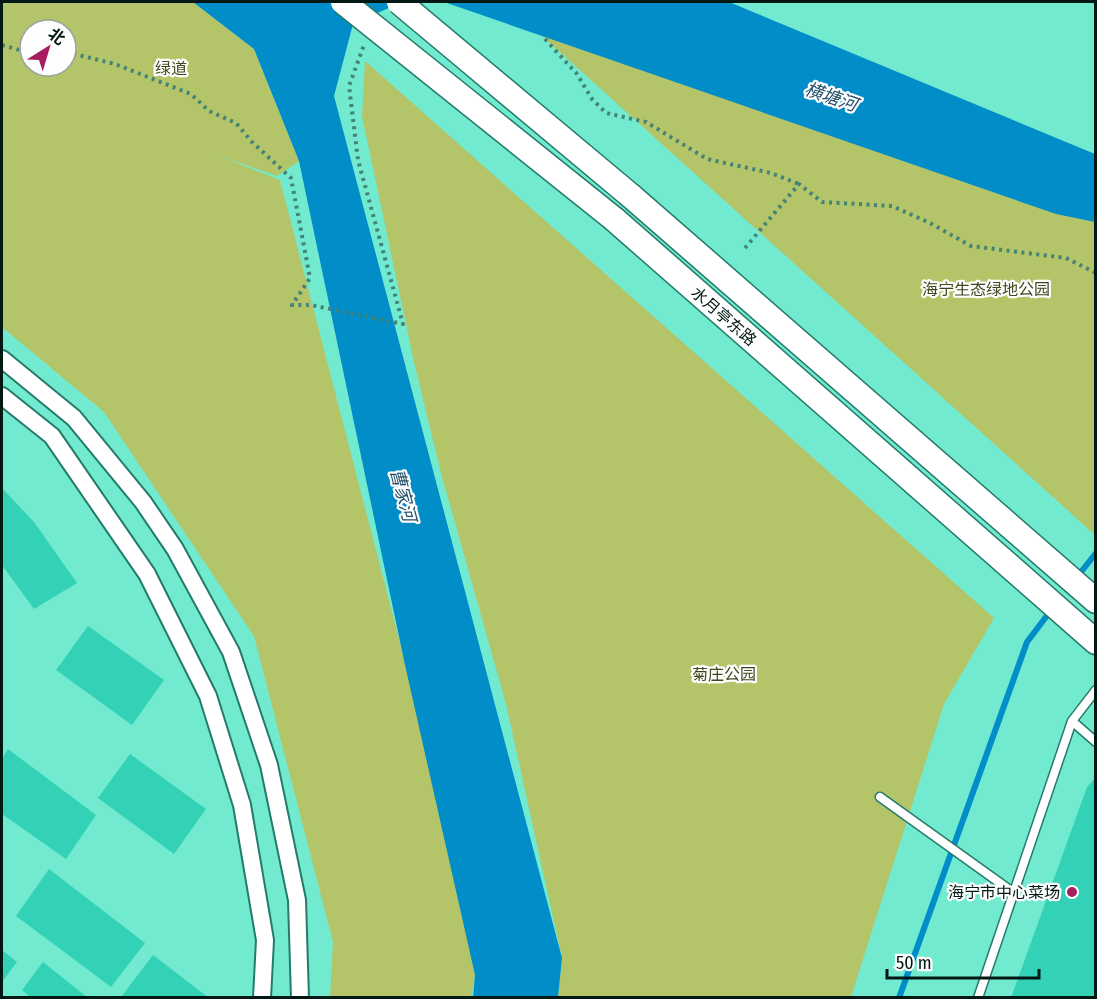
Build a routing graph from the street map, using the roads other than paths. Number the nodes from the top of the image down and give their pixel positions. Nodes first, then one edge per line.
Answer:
1 (343, 2) edge
2 (399, 2) edge
3 (2, 359) edge
4 (2, 396) edge
5 (1095, 601) edge
6 (1089, 636) edge
7 (1095, 690) edge
8 (1072, 721) junction
9 (1095, 742) edge
10 (880, 797) dead end
11 (1014, 894) junction
12 (262, 998) edge
13 (300, 998) edge
14 (978, 998) edge

1 - 6 main road, 水月亭东路, bridge
2 - 5 main road, 水月亭东路, bridge
3 - 13 street
4 - 12 street
7 - 8 lane
8 - 9 lane
8 - 11 lane
10 - 11 lane
11 - 14 lane

